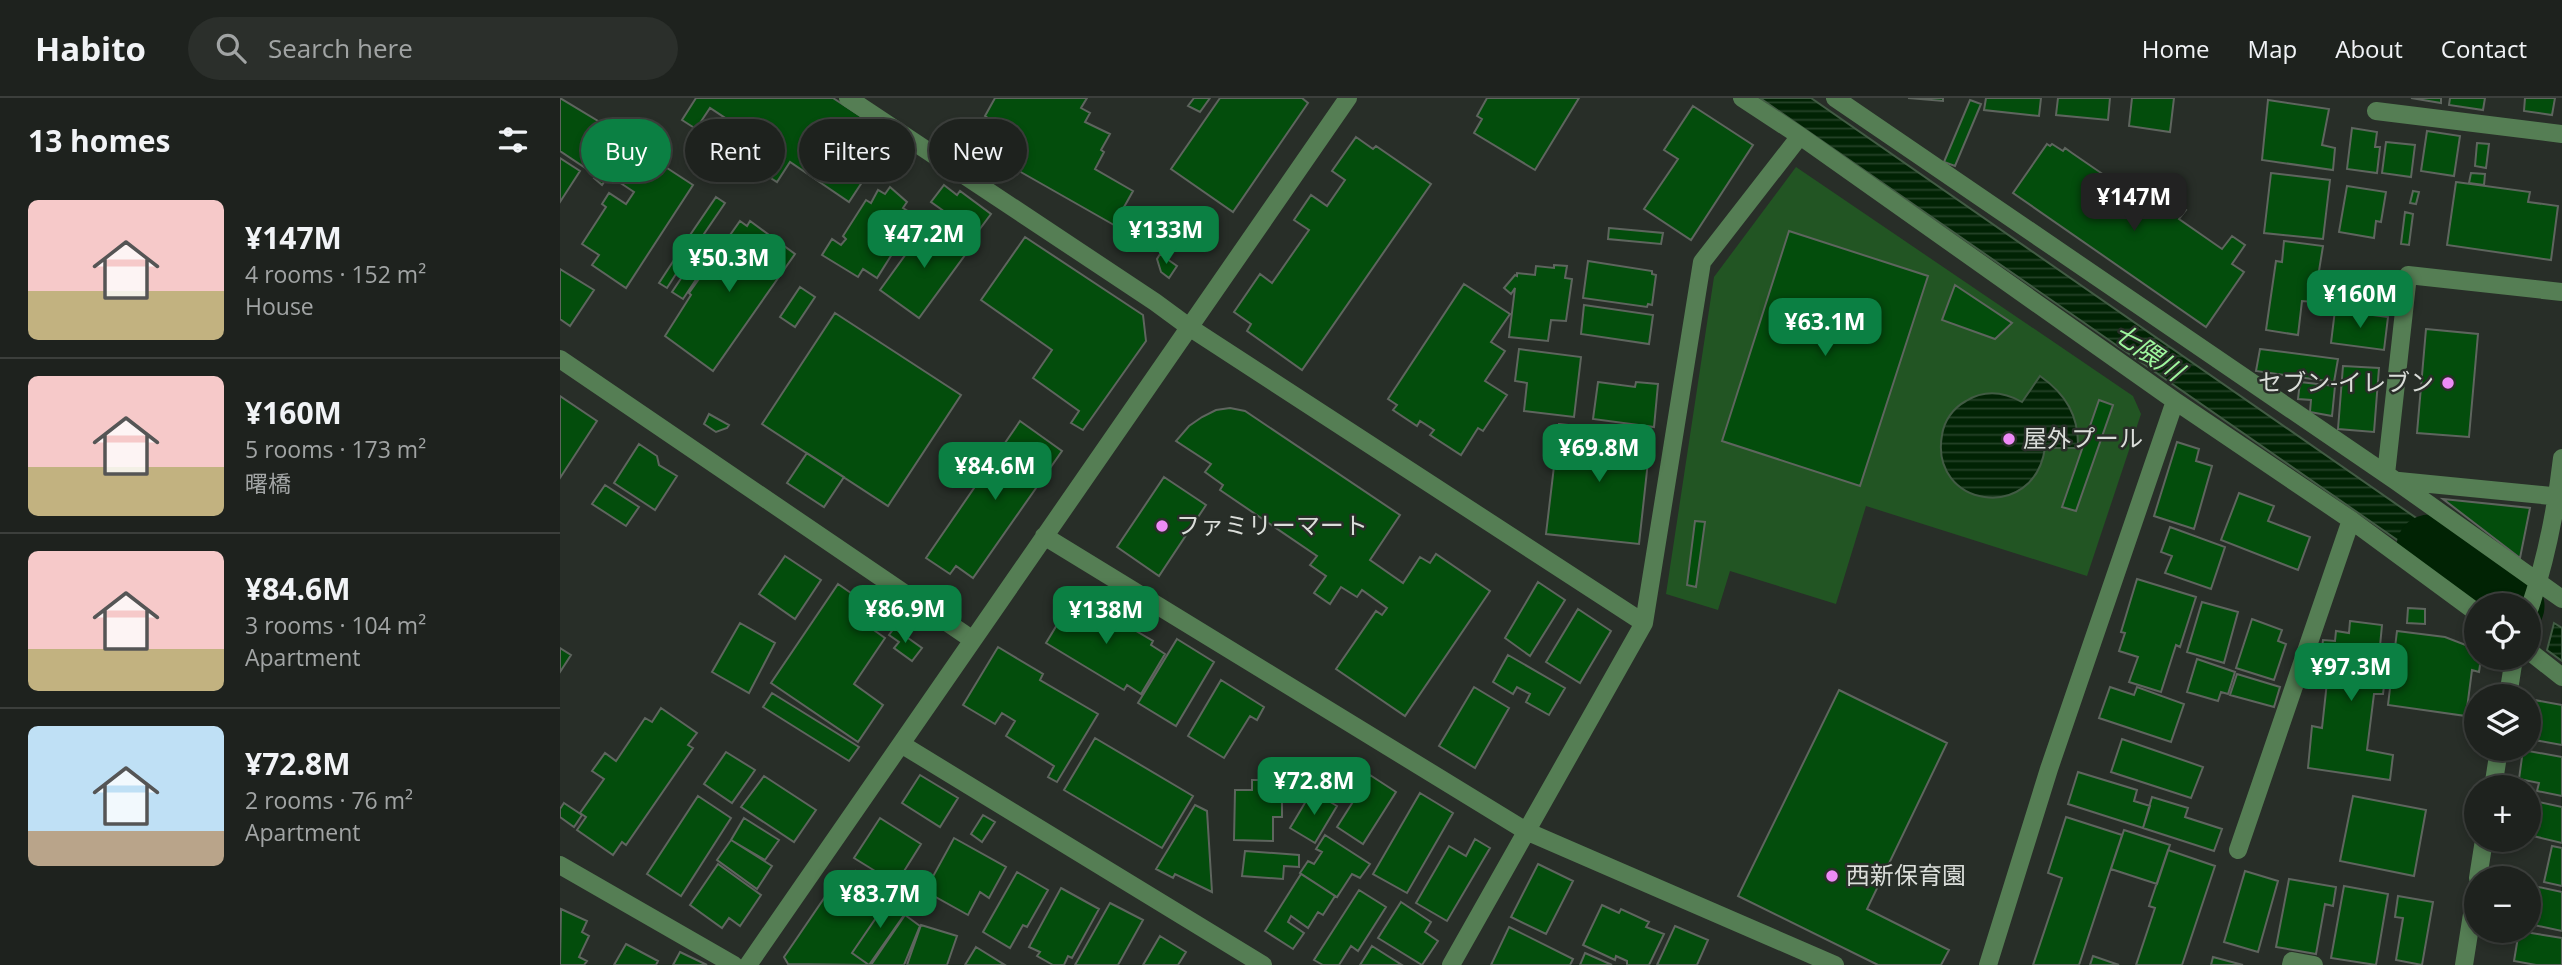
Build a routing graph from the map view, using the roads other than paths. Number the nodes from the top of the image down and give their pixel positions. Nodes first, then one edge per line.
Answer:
1 (848, 98) edge
2 (1348, 98) edge
3 (1742, 98) edge
4 (1835, 98) edge
5 (2376, 111) dead end
6 (2562, 134) edge
7 (1800, 136) junction
8 (2562, 292) edge
9 (1189, 327) junction
10 (560, 359) edge
11 (2175, 401) junction
12 (2562, 458) edge
13 (2391, 478) junction
14 (2560, 497) edge
15 (2351, 520) junction
16 (1044, 536) junction
17 (2538, 585) junction
18 (2535, 593) edge
19 (2562, 598) edge
20 (2464, 602) edge
21 (1644, 623) junction
22 (973, 640) junction
23 (2541, 660) edge
24 (2562, 677) edge
25 (901, 744) junction
26 (1526, 831) junction
27 (2238, 850) dead end
28 (560, 865) edge
29 (2467, 943) edge
30 (734, 965) edge
31 (748, 965) edge
32 (1263, 965) edge
33 (1451, 965) edge
34 (1835, 965) edge
35 (1988, 965) edge
36 (2291, 965) edge
37 (2314, 965) edge
38 (2464, 965) edge

1 - 9 street
2 - 9 street
3 - 7 street
4 - 13 street
5 - 6 street
7 - 11 street
7 - 21 street
8 - 13 street
9 - 16 street
9 - 21 street
10 - 22 street
11 - 15 street
11 - 35 street
12 - 14 street
13 - 14 street
13 - 17 street
14 - 17 street
15 - 20 street
15 - 27 street
16 - 22 street
16 - 26 street
17 - 18 street
17 - 19 street
21 - 26 street
22 - 25 street
23 - 24 street
25 - 31 street
25 - 32 street
26 - 33 street
26 - 34 street
28 - 30 street
29 - 38 street
36 - 37 street

